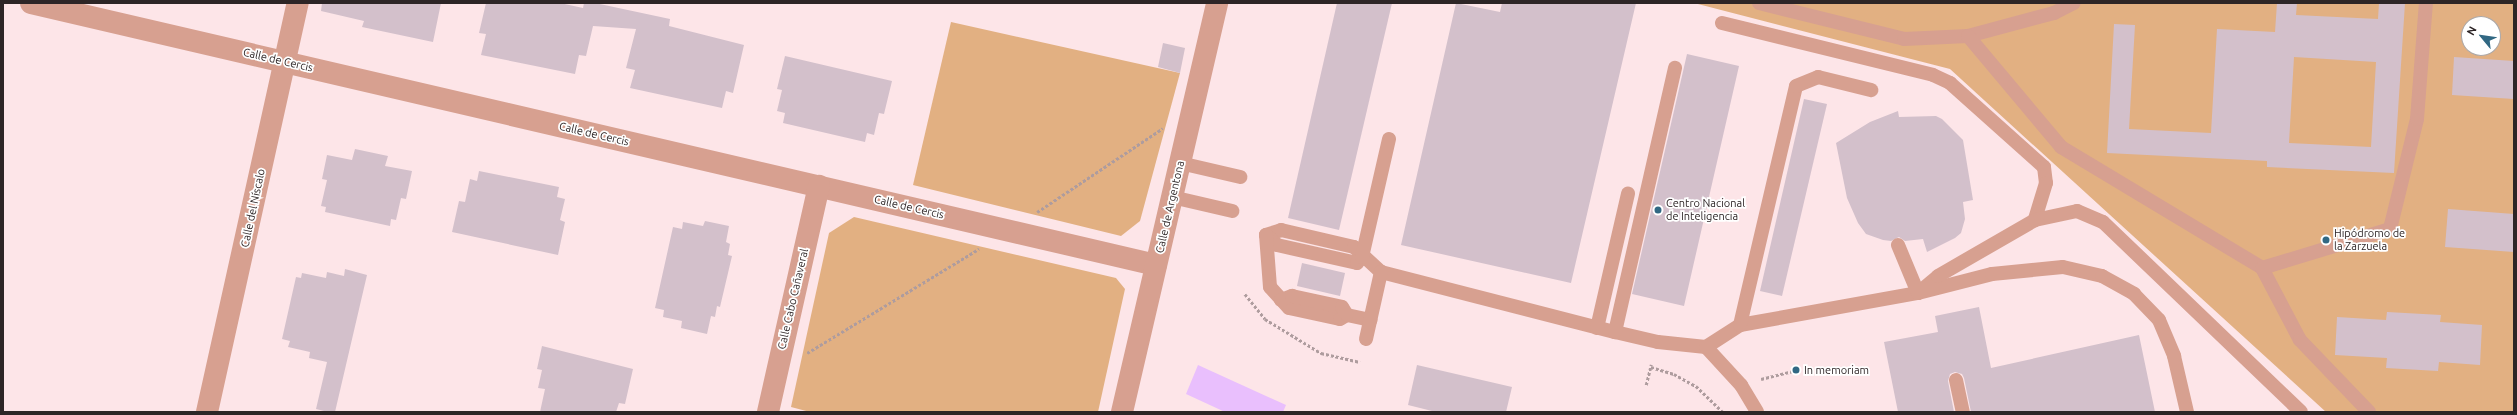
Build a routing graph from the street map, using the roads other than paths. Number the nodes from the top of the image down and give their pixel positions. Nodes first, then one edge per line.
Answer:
1 (31, 3) edge
2 (298, 3) edge
3 (1217, 3) edge
4 (1759, 3) edge
5 (2074, 3) edge
6 (2426, 3) edge
7 (89, 10) edge
8 (1722, 23) dead end
9 (1968, 36) junction
10 (285, 62) junction
11 (1675, 68) dead end
12 (1871, 90) dead end
13 (1389, 139) dead end
14 (1180, 163) junction
15 (1240, 177) dead end
16 (820, 186) junction
17 (1628, 194) dead end
18 (1172, 197) junction
19 (1232, 211) dead end
20 (2035, 220) junction
21 (1898, 246) dead end
22 (1362, 257) junction
23 (1156, 265) junction
24 (2262, 268) junction
25 (1381, 272) junction
26 (1918, 293) junction
27 (1370, 320) junction
28 (1740, 325) junction
29 (1597, 328) junction
30 (1614, 332) junction
31 (1366, 339) dead end
32 (1706, 347) junction
33 (1956, 380) dead end
34 (208, 412) edge
35 (768, 412) edge
36 (1122, 412) edge
37 (1757, 412) edge
38 (1963, 412) edge
39 (2186, 412) edge
40 (2301, 412) edge
41 (2369, 412) edge

1 - 7 street, Calle de Cercis
2 - 10 street, Calle del Níscalo
3 - 14 street, Calle de Argentona
4 - 9 lane
5 - 9 lane
6 - 24 lane
7 - 10 street, Calle de Cercis
8 - 20 lane
9 - 24 lane
10 - 16 street, Calle de Cercis
10 - 34 street, Calle del Níscalo
11 - 30 lane
12 - 28 lane
13 - 22 lane
14 - 15 lane
14 - 18 street, Calle de Argentona
16 - 23 street, Calle de Cercis
16 - 35 street, Calle Cabo Cañaveral
17 - 29 lane
18 - 19 lane
18 - 23 street, Calle de Argentona
20 - 26 lane
20 - 40 lane
21 - 26 lane
22 - 25 lane
22 - 27 lane
23 - 36 street, Calle de Argentona
24 - 41 lane
25 - 27 lane
25 - 29 lane
26 - 28 lane
26 - 39 lane
27 - 31 lane
28 - 32 lane
29 - 30 lane
30 - 32 lane
32 - 37 lane
33 - 38 lane

